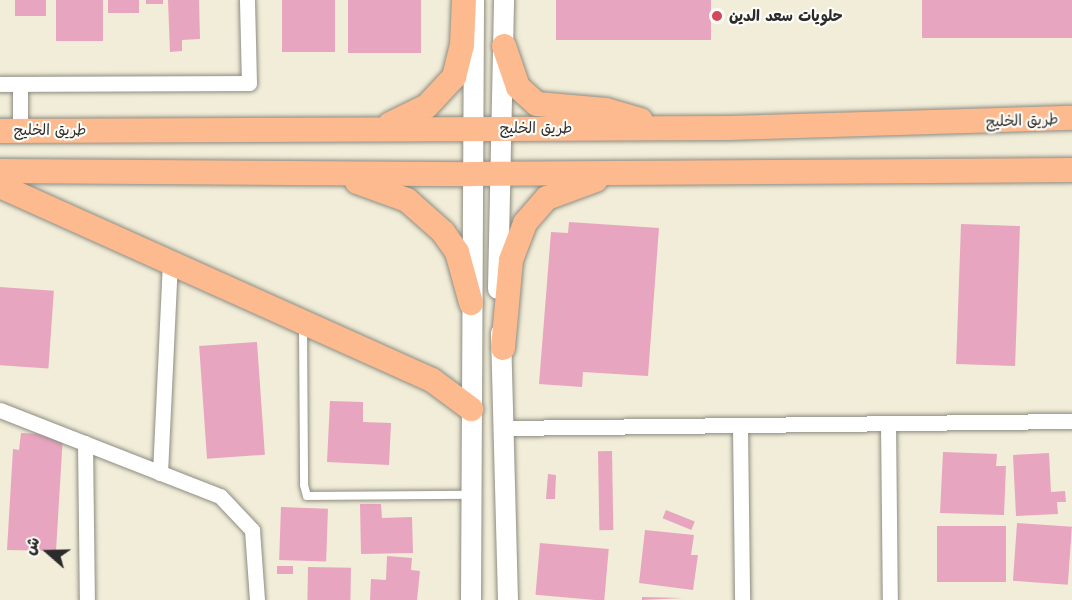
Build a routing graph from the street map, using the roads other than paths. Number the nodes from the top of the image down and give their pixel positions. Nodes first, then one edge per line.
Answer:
1 (247, 0) edge
2 (464, 0) edge
3 (474, 0) edge
4 (504, 0) edge
5 (504, 46) junction
6 (0, 84) edge
7 (20, 84) junction
8 (1065, 117) edge
9 (474, 128) junction
10 (503, 128) junction
11 (667, 128) junction
12 (379, 129) junction
13 (10, 131) edge
14 (0, 171) edge
15 (1065, 172) edge
16 (326, 173) junction
17 (616, 173) junction
18 (471, 174) junction
19 (500, 174) junction
20 (0, 186) edge
21 (170, 262) junction
22 (471, 303) junction
23 (303, 322) junction
24 (503, 348) junction
25 (471, 409) junction
26 (0, 410) edge
27 (1072, 421) edge
28 (888, 423) junction
29 (740, 427) junction
30 (504, 428) junction
31 (85, 443) junction
32 (160, 473) junction
33 (472, 495) junction
34 (87, 600) edge
35 (257, 600) edge
36 (471, 600) edge
37 (508, 600) edge
38 (742, 600) edge
39 (890, 600) edge

1 - 7 street
2 - 12 main road
3 - 9 street
4 - 5 street
5 - 10 street
5 - 11 main road
6 - 7 street
7 - 13 street
8 - 11 main road, طريق الخليج
9 - 10 main road, طريق الخليج
9 - 12 main road, طريق الخليج
9 - 18 street
10 - 11 main road, طريق الخليج
10 - 19 street
12 - 13 main road, طريق الخليج
14 - 16 main road
15 - 17 main road
16 - 18 main road
16 - 22 main road
17 - 19 main road
17 - 24 main road
18 - 19 main road
18 - 22 street
19 - 24 street
20 - 21 main road
21 - 23 main road
21 - 32 street
22 - 25 street
23 - 25 main road
23 - 33 lane
24 - 30 street
25 - 33 street
26 - 31 street
27 - 28 street
28 - 29 street
28 - 39 street
29 - 30 street
29 - 38 street
30 - 37 street
31 - 32 street
31 - 34 street
32 - 35 street
33 - 36 street

